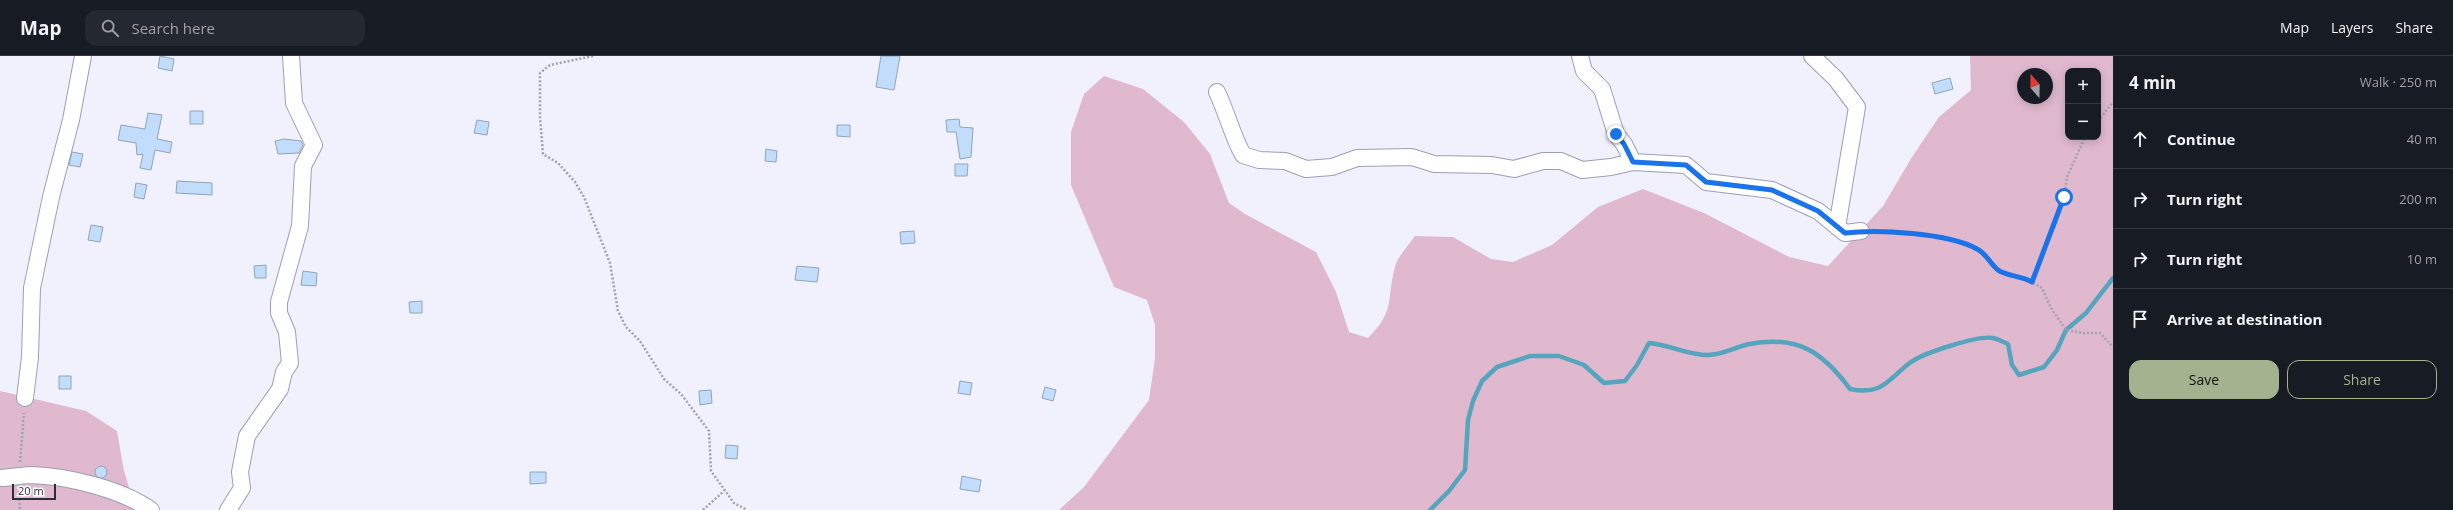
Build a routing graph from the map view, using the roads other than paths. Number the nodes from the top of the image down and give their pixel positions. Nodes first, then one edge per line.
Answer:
1 (83, 56) edge
2 (291, 56) edge
3 (1580, 56) edge
4 (1812, 56) edge
5 (1217, 92) dead end
6 (1633, 162) junction
7 (1837, 227) junction
8 (1861, 231) road end
9 (25, 398) road end
10 (0, 478) edge
11 (151, 510) edge
12 (228, 510) edge

1 - 9 street
2 - 12 street
3 - 6 street
4 - 7 street
5 - 6 street
6 - 7 street
7 - 8 street
10 - 11 street

